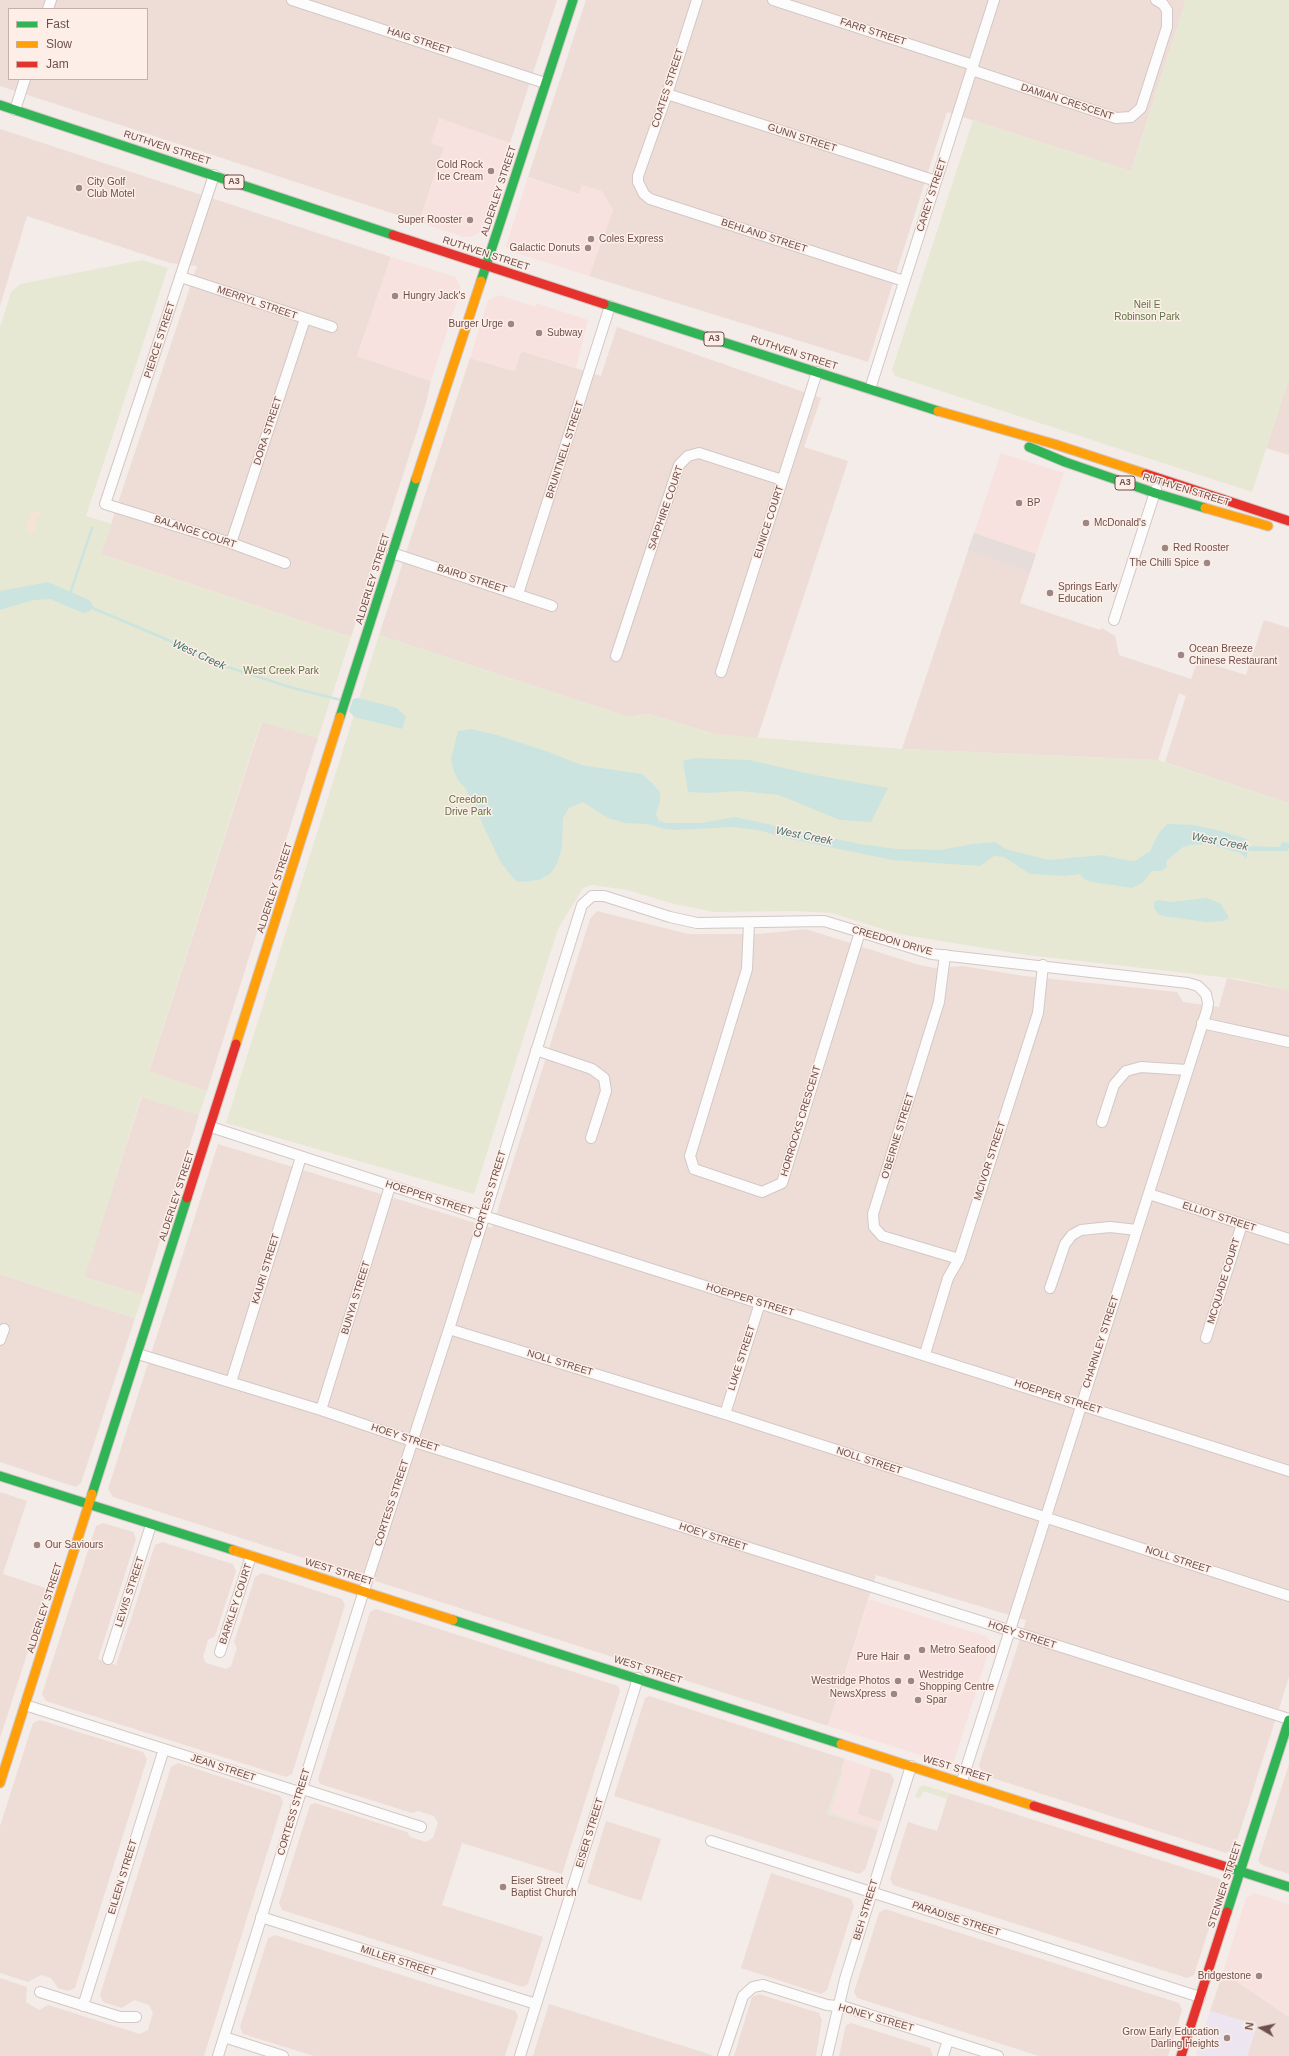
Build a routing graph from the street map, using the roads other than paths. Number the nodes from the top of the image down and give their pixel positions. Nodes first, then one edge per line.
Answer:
1 (292, 0) edge
2 (573, 0) edge
3 (697, 0) edge
4 (773, 0) edge
5 (994, 0) edge
6 (1156, 0) edge
7 (972, 68) junction
8 (25, 80) edge
9 (546, 83) junction
10 (667, 94) junction
11 (0, 105) edge
12 (15, 110) junction
13 (214, 175) junction
14 (638, 176) joint
15 (936, 181) junction
16 (486, 266) junction
17 (181, 277) junction
18 (904, 281) junction
19 (610, 306) junction
20 (305, 319) junction
21 (332, 327) dead end
22 (817, 372) junction
23 (870, 389) junction
24 (966, 420) junction
25 (1160, 478) junction
26 (782, 480) junction
27 (1155, 493) junction
28 (105, 504) joint
29 (1289, 521) edge
30 (1274, 528) dead end
31 (231, 543) junction
32 (392, 553) junction
33 (285, 563) dead end
34 (518, 594) junction
35 (552, 606) dead end
36 (1114, 620) dead end
37 (616, 656) dead end
38 (721, 672) dead end
39 (582, 905) joint
40 (749, 923) junction
41 (860, 932) junction
42 (945, 955) junction
43 (1043, 965) junction
44 (1206, 994) joint
45 (1202, 1024) junction
46 (1289, 1042) edge
47 (536, 1050) junction
48 (1187, 1070) junction
49 (1102, 1122) dead end
50 (211, 1127) junction
51 (591, 1138) dead end
52 (301, 1157) junction
53 (390, 1186) junction
54 (1149, 1194) junction
55 (484, 1216) junction
56 (1242, 1224) junction
57 (1137, 1230) junction
58 (1289, 1239) edge
59 (959, 1259) junction
60 (1050, 1288) dead end
61 (760, 1303) junction
62 (4, 1329) dead end
63 (449, 1329) junction
64 (1206, 1338) dead end
65 (0, 1340) edge
66 (138, 1354) junction
67 (925, 1354) junction
68 (231, 1382) junction
69 (1081, 1405) junction
70 (321, 1410) junction
71 (725, 1414) junction
72 (412, 1441) junction
73 (1289, 1471) edge
74 (0, 1476) edge
75 (90, 1505) junction
76 (1046, 1518) junction
77 (151, 1525) junction
78 (251, 1556) junction
79 (363, 1592) junction
80 (1289, 1596) edge
81 (1010, 1631) junction
82 (220, 1652) dead end
83 (108, 1659) dead end
84 (638, 1678) junction
85 (25, 1705) junction
86 (1289, 1720) edge
87 (164, 1749) junction
88 (4, 1754) edge
89 (911, 1766) junction
90 (962, 1781) junction
91 (0, 1783) edge
92 (301, 1790) junction
93 (421, 1826) dead end
94 (711, 1841) dead end
95 (1240, 1872) junction
96 (1289, 1887) edge
97 (872, 1892) junction
98 (261, 1917) junction
99 (40, 1992) dead end
100 (1200, 1997) junction
101 (536, 2004) junction
102 (83, 2006) junction
103 (837, 2006) junction
104 (136, 2017) dead end
105 (224, 2037) junction
106 (948, 2040) junction
107 (218, 2056) edge
108 (283, 2056) edge
109 (520, 2056) edge
110 (723, 2056) edge
111 (827, 2056) edge
112 (943, 2056) edge
113 (998, 2056) edge
114 (1181, 2056) edge

1 - 9 street, HAIG STREET
2 - 9 main road, ALDERLEY STREET
3 - 10 street, COATES STREET
4 - 7 street, FARR STREET
5 - 7 street, CAREY STREET
6 - 7 street, DAMIAN CRESCENT
7 - 15 street, CAREY STREET
8 - 12 street
9 - 16 main road, ALDERLEY STREET
10 - 14 street, COATES STREET
10 - 15 street, GUNN STREET
11 - 12 main road, RUTHVEN STREET / A3
12 - 13 main road, RUTHVEN STREET / A3
13 - 16 main road, RUTHVEN STREET / A3
13 - 17 street, PIERCE STREET
14 - 18 street, BEHLAND STREET
15 - 18 street, CAREY STREET
16 - 19 main road, RUTHVEN STREET / A3
16 - 32 main road, ALDERLEY STREET
17 - 20 street, MERRYL STREET
17 - 28 street, PIERCE STREET
18 - 23 street, CAREY STREET
19 - 22 main road, RUTHVEN STREET / A3
19 - 34 street, BRUNTNELL STREET
20 - 21 street, MERRYL STREET
20 - 31 street, DORA STREET
22 - 23 main road, RUTHVEN STREET / A3
22 - 26 street, EUNICE COURT
23 - 24 main road, RUTHVEN STREET / A3
24 - 25 main road, RUTHVEN STREET / A3
24 - 27 main road, RUTHVEN STREET / A3
25 - 27 street
25 - 29 main road, RUTHVEN STREET / A3
26 - 37 street, SAPPHIRE COURT
26 - 38 street, EUNICE COURT
27 - 30 main road, RUTHVEN STREET / A3
27 - 36 street
28 - 31 street, BALANGE COURT
31 - 33 street, BALANGE COURT
32 - 34 street, BAIRD STREET
32 - 50 main road, ALDERLEY STREET
34 - 35 street, BAIRD STREET
39 - 40 street, CREEDON DRIVE
39 - 47 street, CORTESS STREET
40 - 41 street, CREEDON DRIVE
40 - 41 street, HORROCKS CRESCENT
41 - 42 street, CREEDON DRIVE
42 - 43 street, CREEDON DRIVE
42 - 59 street, O'BEIRNE STREET
43 - 44 street, CREEDON DRIVE
43 - 59 street, MCIVOR STREET
44 - 45 street, CHARNLEY STREET
45 - 46 street
45 - 48 street, CHARNLEY STREET
47 - 51 street
47 - 55 street, CORTESS STREET
48 - 49 street
48 - 54 street, CHARNLEY STREET
50 - 52 street, HOEPPER STREET
50 - 66 main road, ALDERLEY STREET
52 - 53 street, HOEPPER STREET
52 - 68 street, KAURI STREET
53 - 55 street, HOEPPER STREET
53 - 70 street, BUNYA STREET
54 - 56 street, ELLIOT STREET
54 - 57 street, CHARNLEY STREET
55 - 61 street, HOEPPER STREET
55 - 63 street, CORTESS STREET
56 - 58 street, ELLIOT STREET
56 - 64 street, MCQUADE COURT
57 - 60 street
57 - 69 street, CHARNLEY STREET
59 - 67 street, MCIVOR STREET
61 - 67 street, HOEPPER STREET
61 - 71 street, LUKE STREET
62 - 65 street
63 - 71 street, NOLL STREET
63 - 72 street, CORTESS STREET
66 - 68 street, HOEY STREET
66 - 75 main road, ALDERLEY STREET
67 - 69 street, HOEPPER STREET
68 - 70 street, HOEY STREET
69 - 73 street, HOEPPER STREET
69 - 76 street, CHARNLEY STREET
70 - 72 street, HOEY STREET
71 - 76 street, NOLL STREET
72 - 79 street, CORTESS STREET
72 - 81 street, HOEY STREET
74 - 75 main road, WEST STREET
75 - 77 main road, WEST STREET
75 - 85 main road, ALDERLEY STREET
76 - 80 street, NOLL STREET
76 - 81 street, CHARNLEY STREET
77 - 78 main road, WEST STREET
77 - 83 street, LEWIS STREET
78 - 79 main road, WEST STREET
78 - 82 street, BARKLEY COURT
79 - 84 main road, WEST STREET
79 - 92 street, CORTESS STREET
81 - 86 street, HOEY STREET
81 - 90 street, CHARNLEY STREET
84 - 89 main road, WEST STREET
84 - 101 street, EISER STREET
85 - 87 street, JEAN STREET
85 - 88 main road, ALDERLEY STREET
86 - 95 main road, STENNER STREET
87 - 92 street, JEAN STREET
87 - 102 street, EILEEN STREET
88 - 91 main road, ALDERLEY STREET
89 - 90 main road, WEST STREET
89 - 97 street, BEH STREET
90 - 95 main road, WEST STREET
92 - 93 street, JEAN STREET
92 - 98 street, CORTESS STREET
94 - 97 street, PARADISE STREET
95 - 96 main road, WEST STREET
95 - 100 main road, STENNER STREET
97 - 100 street, PARADISE STREET
97 - 103 street, BEH STREET
98 - 101 street, MILLER STREET
98 - 105 street, CORTESS STREET
99 - 102 street
100 - 114 main road, STENNER STREET
101 - 109 street, EISER STREET
102 - 104 street
103 - 106 street, HONEY STREET
103 - 110 street, HONEY STREET
103 - 111 street, BEH STREET
105 - 107 street, CORTESS STREET
105 - 108 street
106 - 112 street
106 - 113 street, HONEY STREET

